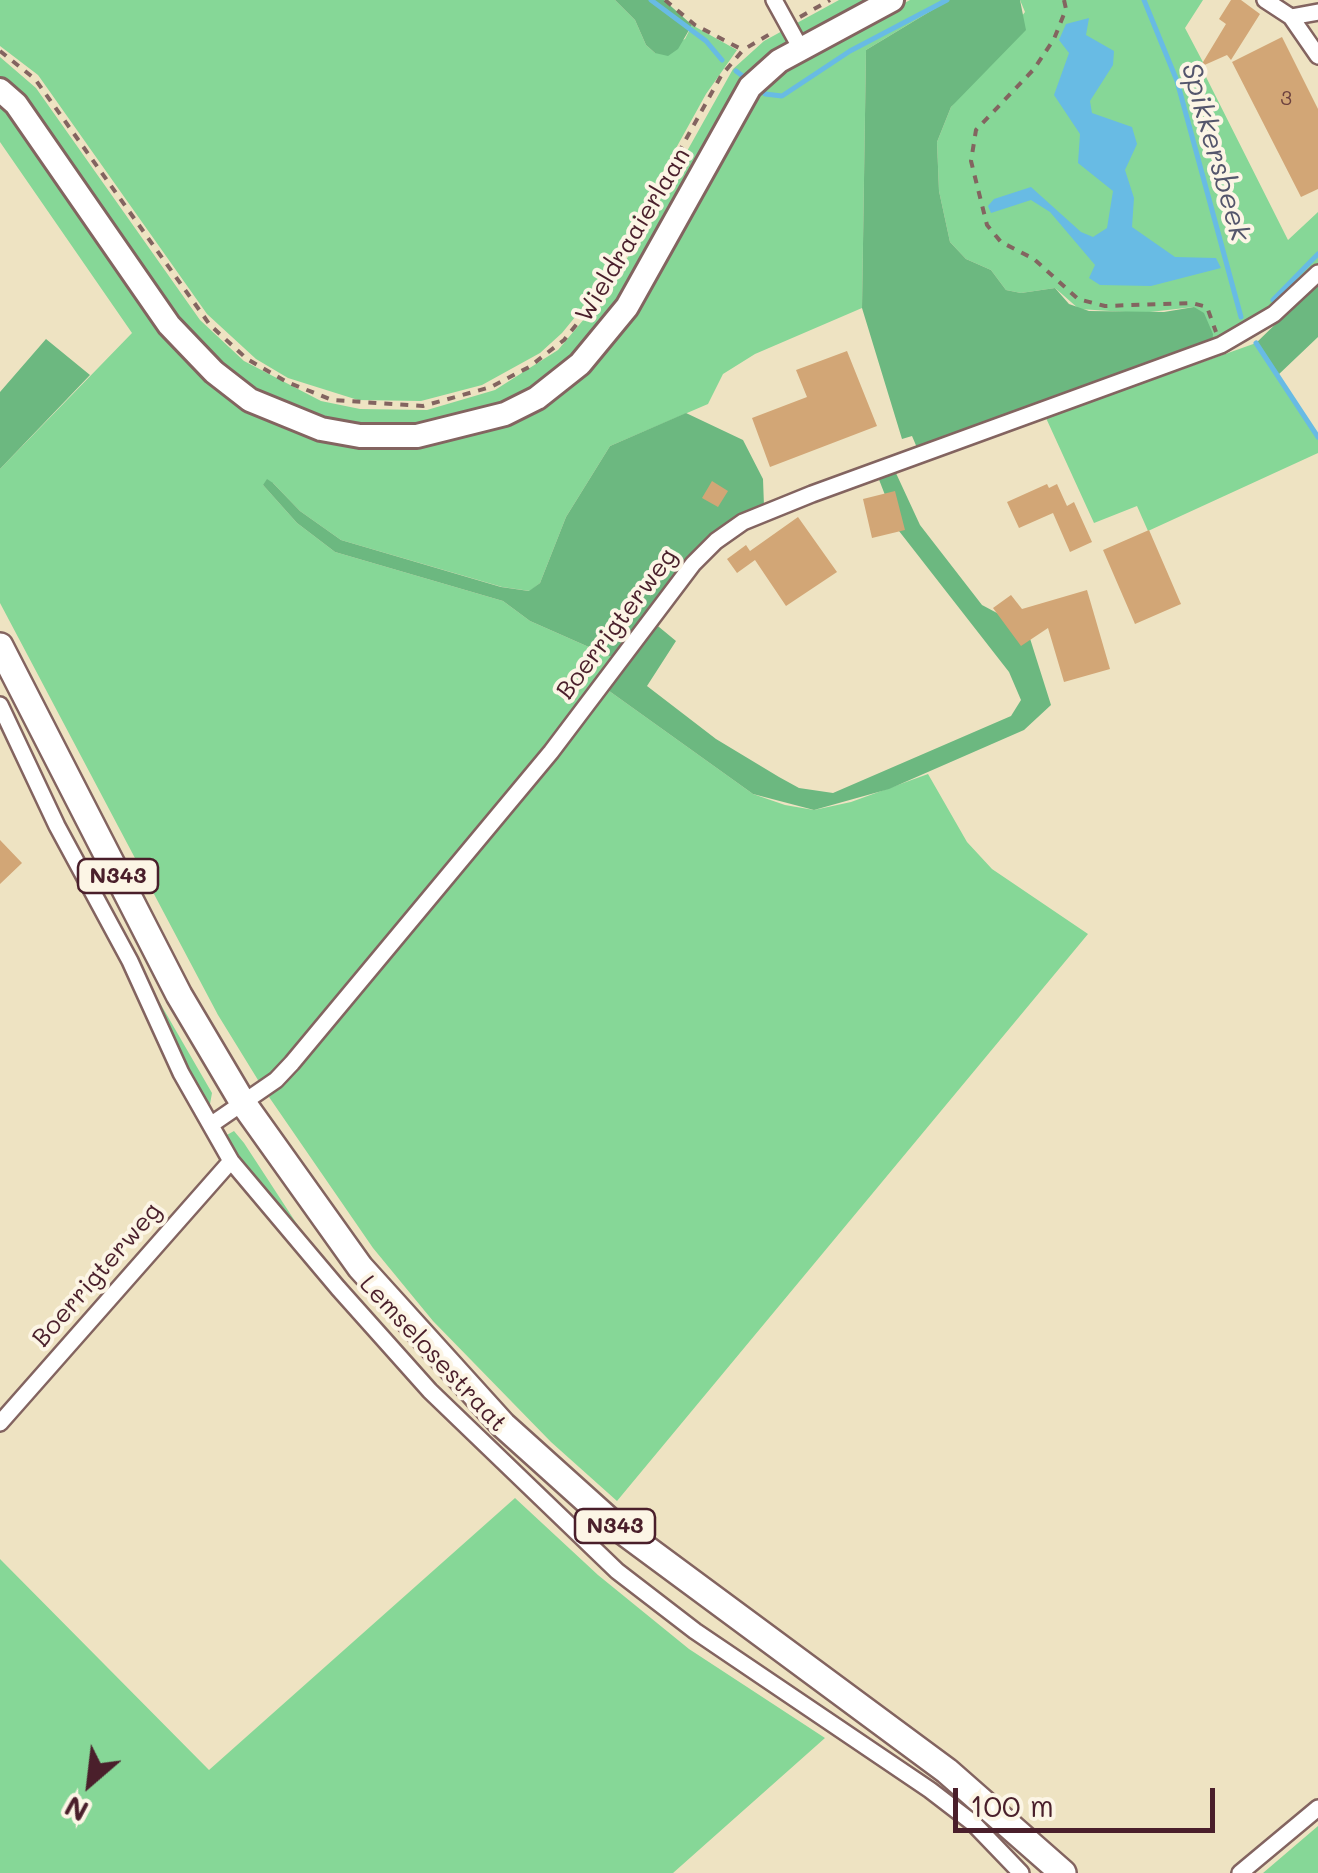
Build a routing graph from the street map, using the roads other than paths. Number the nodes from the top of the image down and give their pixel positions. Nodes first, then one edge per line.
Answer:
1 (774, 0) edge
2 (892, 0) edge
3 (1264, 0) edge
4 (1318, 12) edge
5 (1291, 17) junction
6 (801, 49) junction
7 (1318, 56) edge
8 (0, 90) edge
9 (1318, 274) edge
10 (0, 646) edge
11 (0, 704) edge
12 (242, 1103) junction
13 (212, 1124) junction
14 (231, 1161) junction
15 (0, 1423) edge
16 (1318, 1808) edge
17 (1022, 1873) edge
18 (1062, 1873) edge
19 (1240, 1873) edge

1 - 6 street
2 - 6 street, Wieldraaierlaan
3 - 5 street
4 - 5 street
5 - 7 street
6 - 8 street, Wieldraaierlaan
9 - 12 street, Boerrigterweg
10 - 12 main road, N343
11 - 13 street, Lemselosestraat
12 - 13 street, Boerrigterweg
12 - 18 main road, N343
13 - 14 street, Lemselosestraat
14 - 15 street, Boerrigterweg
14 - 17 street, Lemselosestraat
16 - 19 street

